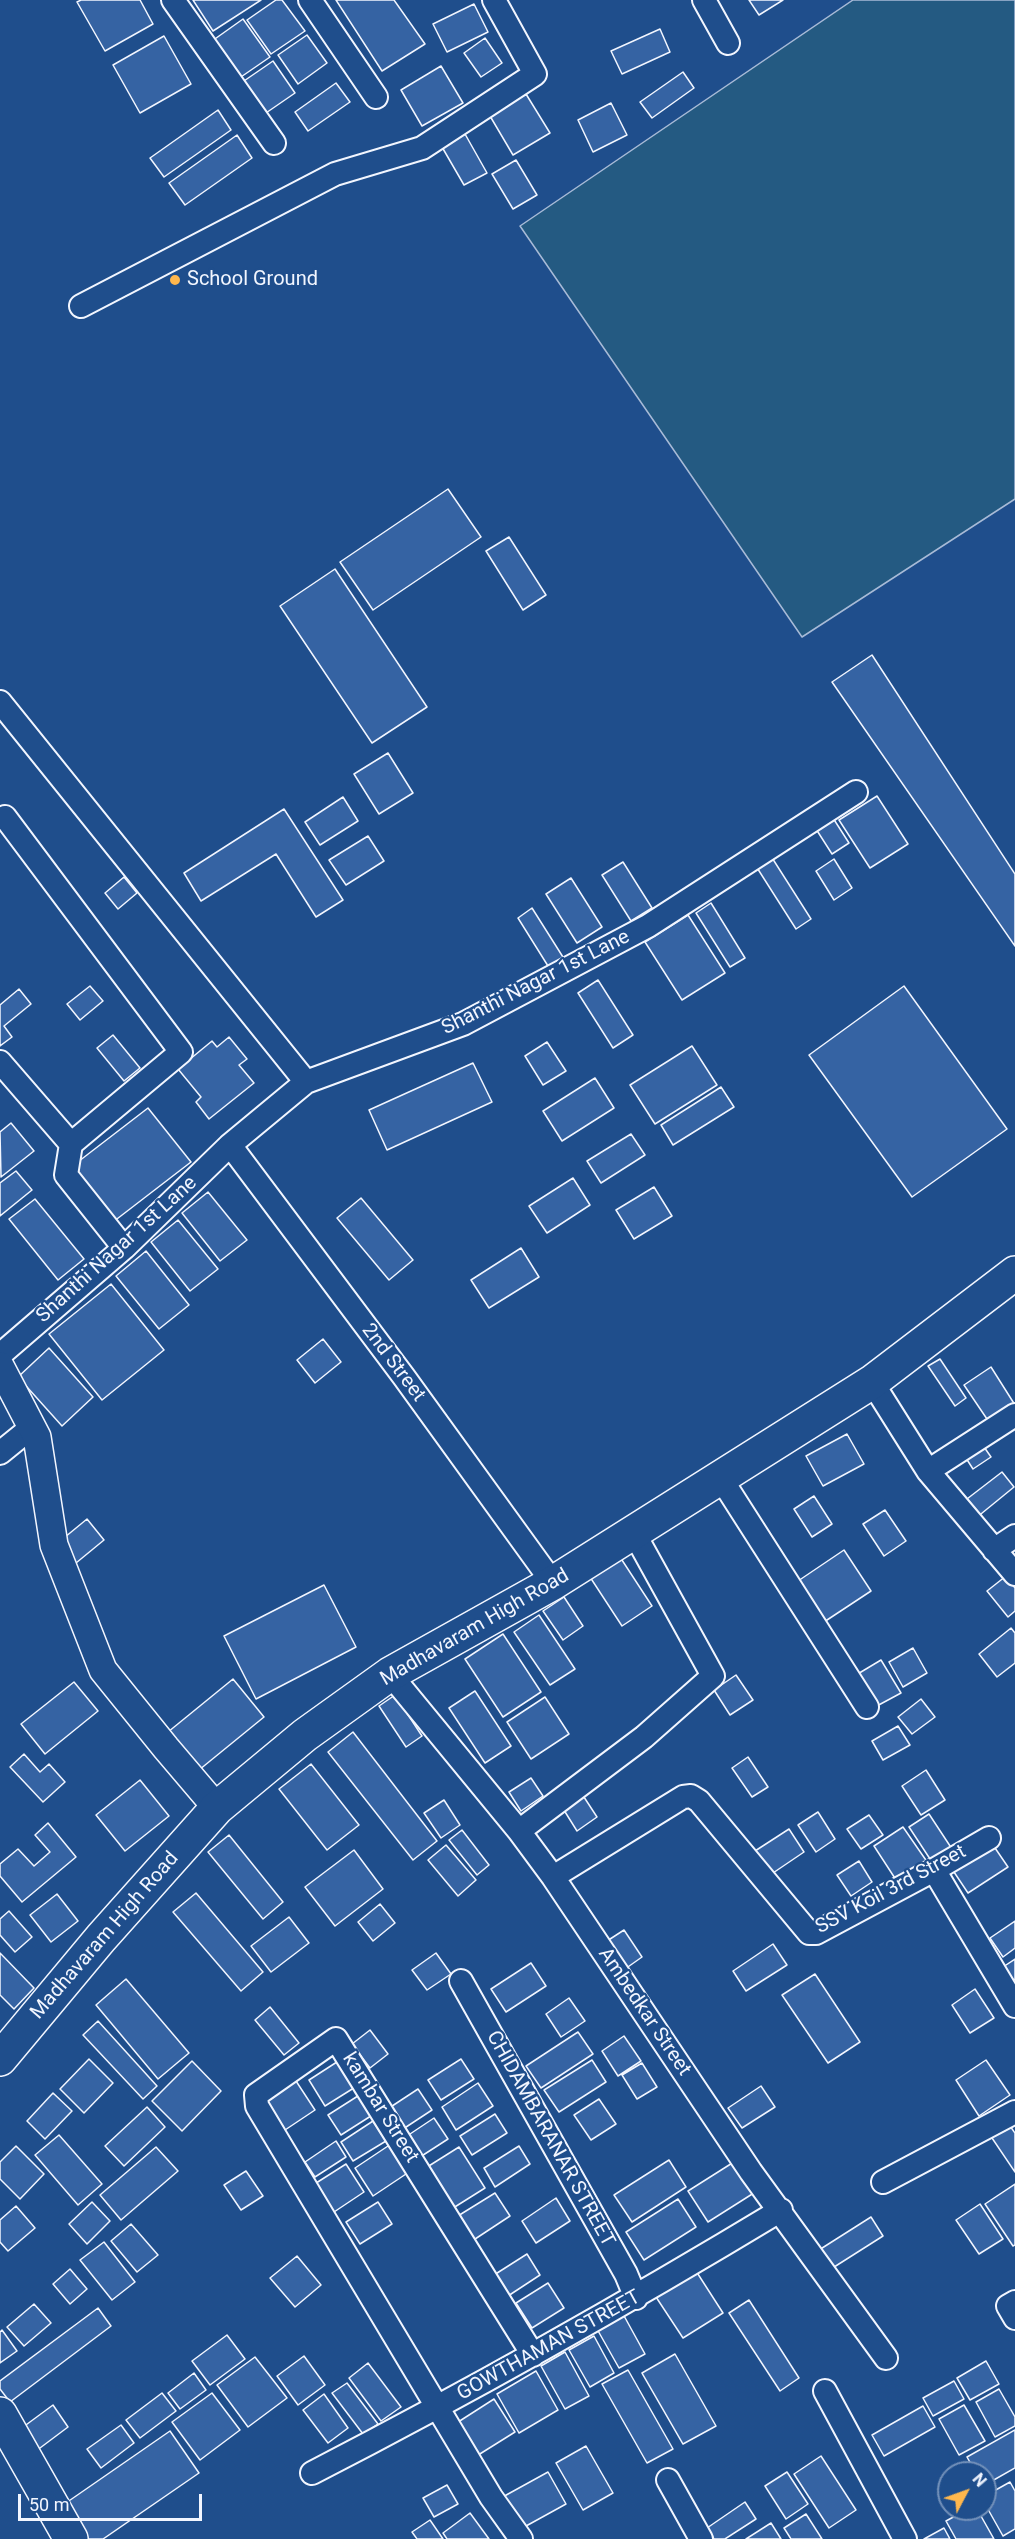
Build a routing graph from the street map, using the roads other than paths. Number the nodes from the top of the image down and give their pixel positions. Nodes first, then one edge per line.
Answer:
1 (173, 0) edge
2 (310, 0) edge
3 (494, 0) edge
4 (704, 0) edge
5 (728, 43) dead end
6 (376, 97) dead end
7 (274, 143) dead end
8 (81, 306) dead end
9 (0, 702) edge
10 (856, 792) dead end
11 (5, 818) dead end
12 (0, 1062) edge
13 (306, 1082) junction
14 (71, 1144) junction
15 (230, 1145) junction
16 (124, 1248) junction
17 (1015, 1273) edge
18 (0, 1355) edge
19 (0, 1366) edge
20 (872, 1382) junction
21 (1015, 1414) edge
22 (32, 1427) junction
23 (0, 1453) edge
24 (928, 1471) junction
25 (720, 1477) junction
26 (634, 1533) junction
27 (1015, 1536) edge
28 (994, 1550) junction
29 (1015, 1574) edge
30 (553, 1583) junction
31 (390, 1674) junction
32 (867, 1707) dead end
33 (217, 1808) junction
34 (519, 1831) junction
35 (989, 1838) dead end
36 (934, 1870) junction
37 (553, 1876) junction
38 (461, 1981) dead end
39 (1015, 2006) edge
40 (0, 2058) edge
41 (1015, 2112) edge
42 (883, 2182) dead end
43 (781, 2210) junction
44 (636, 2298) junction
45 (533, 2355) junction
46 (886, 2358) dead end
47 (825, 2391) dead end
48 (438, 2408) junction
49 (0, 2414) edge
50 (312, 2473) dead end
51 (668, 2480) dead end
52 (71, 2539) edge
53 (521, 2539) edge
54 (701, 2539) edge
55 (905, 2539) edge

1 - 7 street
2 - 6 street
3 - 8 street
4 - 5 street
9 - 13 street
10 - 13 street, Shanthi Nagar 1st Lane
11 - 14 street
12 - 14 street
13 - 15 street, Shanthi Nagar 1st Lane
14 - 16 street
15 - 16 street, Shanthi Nagar 1st Lane
15 - 30 street, 2nd Street
16 - 18 street, Shanthi Nagar 1st Lane
17 - 20 main road, Madhavaram High Road
19 - 22 street
20 - 24 street
20 - 25 main road, Madhavaram High Road
21 - 24 street
22 - 23 street
22 - 33 street
24 - 28 street
25 - 26 main road, Madhavaram High Road
25 - 32 street
26 - 30 main road, Madhavaram High Road
26 - 34 street
27 - 28 street
28 - 29 street
30 - 31 main road, Madhavaram High Road
31 - 33 main road, Madhavaram High Road
31 - 34 street, Ambedkar Street
33 - 40 main road, Madhavaram High Road
34 - 37 street, Ambedkar Street
35 - 36 street, SSV Koil 3rd Street
36 - 37 street, SSV Koil 3rd Street
36 - 39 street
37 - 43 street, Ambedkar Street
38 - 44 street, CHIDAMBARANAR STREET
41 - 42 street
43 - 44 street, GOWTHAMAN STREET
43 - 46 street, Ambedkar Street
44 - 45 street, GOWTHAMAN STREET
45 - 48 street, GOWTHAMAN STREET
45 - 48 street, kambar Street
47 - 55 street
48 - 50 street, GOWTHAMAN STREET
48 - 53 street
49 - 52 main road
51 - 54 street

